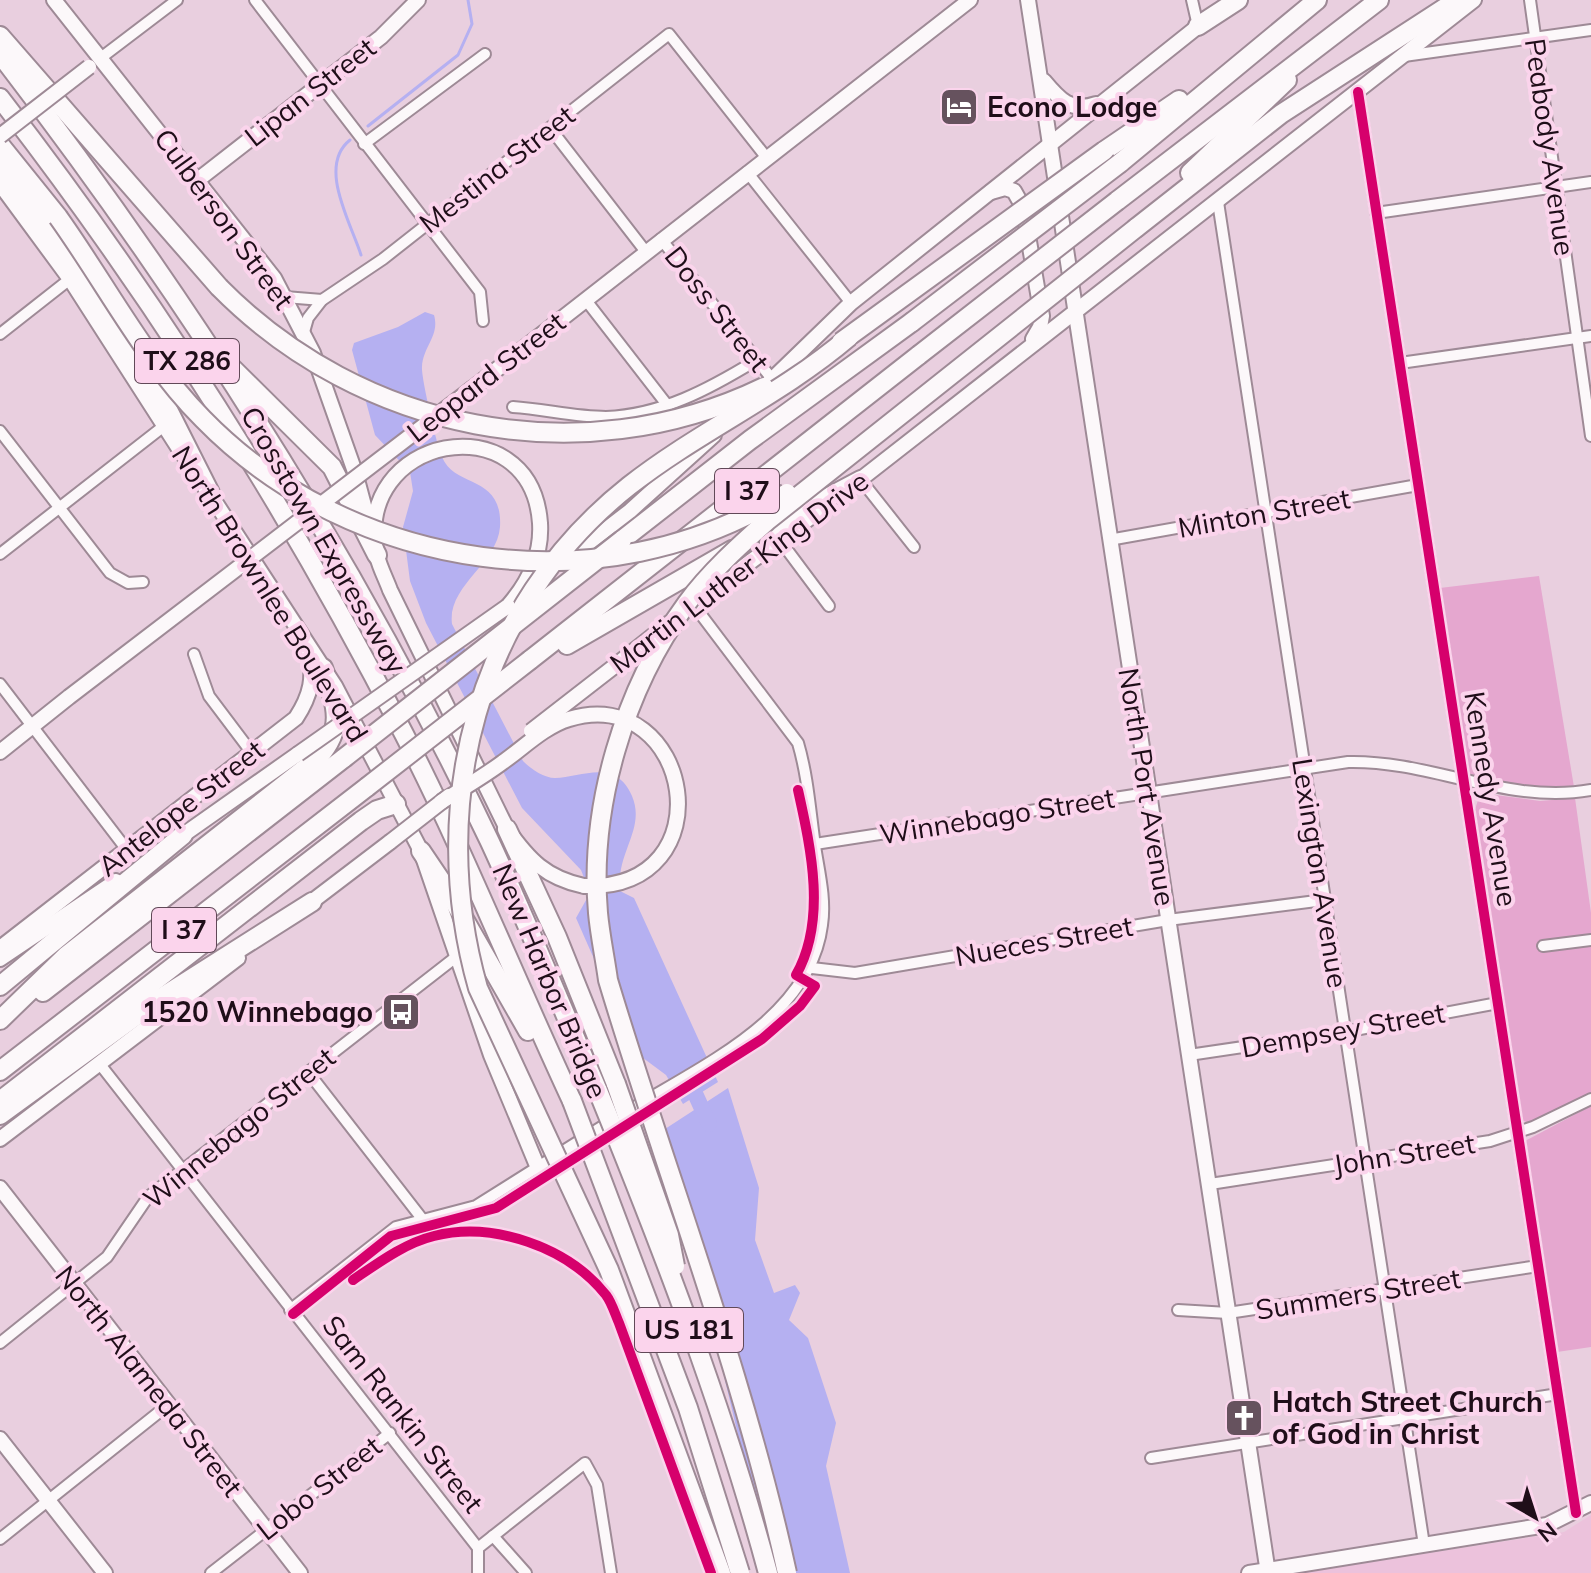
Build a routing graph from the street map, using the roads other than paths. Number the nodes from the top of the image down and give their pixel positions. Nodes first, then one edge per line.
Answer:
1 (54, 0) edge
2 (177, 0) edge
3 (255, 0) edge
4 (418, 0) edge
5 (970, 0) edge
6 (1028, 0) edge
7 (1192, 0) edge
8 (1231, 0) edge
9 (1238, 0) edge
10 (1317, 0) edge
11 (1379, 0) edge
12 (1457, 0) edge
13 (1474, 0) edge
14 (1530, 0) edge
15 (1198, 26) junction
16 (1591, 30) edge
17 (1339, 31) junction
18 (0, 36) edge
19 (1535, 38) junction
20 (1257, 46) junction
21 (0, 54) edge
22 (485, 54) dead end
23 (1404, 56) junction
24 (102, 57) junction
25 (1042, 79) junction
26 (321, 84) junction
27 (1358, 92) junction
28 (0, 98) edge
29 (1100, 103) junction
30 (550, 128) junction
31 (0, 136) edge
32 (1051, 140) junction
33 (364, 144) junction
34 (0, 145) edge
35 (766, 157) junction
36 (0, 162) edge
37 (747, 172) junction
38 (199, 179) junction
39 (1591, 182) edge
40 (0, 184) edge
41 (1556, 187) junction
42 (987, 194) junction
43 (1218, 202) junction
44 (1376, 213) junction
45 (426, 224) junction
46 (1136, 228) junction
47 (661, 239) junction
48 (646, 252) junction
49 (70, 279) junction
50 (285, 297) junction
51 (585, 299) junction
52 (322, 300) junction
53 (851, 303) junction
54 (1075, 309) junction
55 (483, 321) dead end
56 (304, 332) junction
57 (0, 334) edge
58 (200, 336) junction
59 (1591, 336) edge
60 (849, 337) junction
61 (1577, 338) junction
62 (1022, 351) junction
63 (755, 361) junction
64 (1400, 363) junction
65 (772, 379) junction
66 (668, 406) junction
67 (513, 407) dead end
68 (164, 426) junction
69 (0, 431) edge
70 (1591, 436) edge
71 (870, 439) junction
72 (861, 480) junction
73 (1418, 485) junction
74 (210, 493) junction
75 (59, 507) junction
76 (1265, 513) junction
77 (779, 539) junction
78 (1109, 540) junction
79 (914, 547) dead end
80 (0, 554) edge
81 (377, 555) junction
82 (143, 582) dead end
83 (693, 604) junction
84 (508, 606) junction
85 (829, 606) dead end
86 (583, 628) junction
87 (305, 640) junction
88 (194, 654) dead end
89 (323, 668) junction
90 (0, 684) edge
91 (424, 713) joint
92 (32, 727) junction
93 (404, 734) joint
94 (0, 752) edge
95 (252, 753) junction
96 (1304, 771) junction
97 (1463, 778) junction
98 (1591, 790) edge
99 (1149, 792) junction
100 (441, 802) junction
101 (396, 804) junction
102 (507, 829) junction
103 (183, 835) junction
104 (815, 844) junction
105 (127, 850) junction
106 (421, 851) junction
107 (1324, 900) junction
108 (312, 902) junction
109 (1168, 920) junction
110 (1591, 940) edge
111 (2, 942) edge
112 (1543, 946) dead end
113 (456, 957) junction
114 (0, 959) edge
115 (812, 968) junction
116 (0, 986) edge
117 (1498, 1003) junction
118 (0, 1023) edge
119 (1344, 1032) junction
120 (1189, 1055) junction
121 (99, 1063) junction
122 (0, 1071) edge
123 (308, 1072) junction
124 (1591, 1099) edge
125 (0, 1101) edge
126 (572, 1101) junction
127 (0, 1115) edge
128 (1517, 1134) junction
129 (0, 1139) edge
130 (1364, 1160) junction
131 (538, 1168) junction
132 (181, 1170) junction
133 (1210, 1184) junction
134 (0, 1188) edge
135 (423, 1220) junction
136 (1538, 1266) junction
137 (73, 1284) junction
138 (1384, 1291) junction
139 (290, 1310) junction
140 (1178, 1310) dead end
141 (1228, 1313) junction
142 (684, 1315) junction
143 (0, 1343) edge
144 (1558, 1394) junction
145 (168, 1405) junction
146 (1406, 1420) junction
147 (390, 1433) junction
148 (0, 1439) edge
149 (1246, 1443) junction
150 (1151, 1458) dead end
151 (49, 1501) junction
152 (1591, 1503) edge
153 (1576, 1513) junction
154 (266, 1530) junction
155 (493, 1536) junction
156 (0, 1539) edge
157 (1424, 1545) junction
158 (478, 1548) junction
159 (1267, 1570) edge
160 (105, 1573) edge
161 (211, 1573) edge
162 (300, 1573) edge
163 (478, 1573) edge
164 (526, 1573) edge
165 (611, 1573) edge
166 (721, 1573) edge
167 (740, 1573) edge
168 (768, 1573) edge
169 (787, 1573) edge
170 (1249, 1573) edge

1 - 24 main road, Culberson Street
2 - 24 street
3 - 26 street
4 - 26 main road, Lipan Street
5 - 35 main road, Leopard Street
6 - 25 main road, North Port Avenue
7 - 15 street
8 - 15 main road
9 - 15 highway
10 - 20 highway, I 37
11 - 17 highway, I 37
12 - 46 highway
13 - 23 main road, Martin Luther King Drive
14 - 19 street, Peabody Avenue
15 - 29 main road
16 - 19 street
17 - 46 highway
17 - 86 highway, I 37, bridge
18 - 60 highway, bridge
19 - 23 street
19 - 41 street, Peabody Avenue
20 - 60 highway, bridge
20 - 118 highway, I 37, bridge
21 - 58 highway, Crosstown Expressway / TX 286
22 - 33 street
23 - 27 main road, Martin Luther King Drive
24 - 31 main road, bridge
24 - 38 main road, Culberson Street
25 - 29 main road
25 - 32 main road, North Port Avenue
26 - 33 street
26 - 38 main road, Lipan Street
27 - 43 main road, Martin Luther King Drive
27 - 44 street, Kennedy Avenue
28 - 93 highway, Crosstown Expressway / TX 286
29 - 32 main road
30 - 35 street, Mestina Street
30 - 45 street, Mestina Street
30 - 48 street, Doss Street
32 - 42 main road
32 - 54 main road, North Port Avenue
33 - 45 street
34 - 71 highway, bridge
35 - 37 main road, Leopard Street
36 - 74 highway
37 - 47 main road, Leopard Street
37 - 53 street
38 - 50 main road, Culberson Street
39 - 41 street
40 - 49 main road, North Brownlee Boulevard
41 - 44 street
41 - 61 street, Peabody Avenue
42 - 53 main road
42 - 62 main road
43 - 54 main road, Martin Luther King Drive
43 - 76 street, Lexington Avenue
44 - 64 street, Kennedy Avenue
45 - 52 street, Mestina Street
45 - 55 street
46 - 71 highway, bridge
47 - 48 main road, Leopard Street
47 - 63 street, Doss Street
48 - 51 main road, Leopard Street
49 - 57 street
49 - 68 main road, North Brownlee Boulevard
50 - 52 street
50 - 56 main road, Culberson Street
51 - 66 street
51 - 92 main road, Leopard Street, bridge
52 - 56 street, Mestina Street
53 - 65 main road
54 - 62 main road, Martin Luther King Drive
54 - 78 main road, North Port Avenue
56 - 81 main road, Culberson Street
58 - 81 highway
58 - 91 highway, Crosstown Expressway / TX 286
59 - 61 street
60 - 166 highway, bridge
61 - 64 street
61 - 70 street, Peabody Avenue
62 - 72 main road, Martin Luther King Drive
63 - 65 street, Doss Street
63 - 66 street
64 - 73 street, Kennedy Avenue
65 - 84 main road
66 - 67 street
68 - 74 main road, North Brownlee Boulevard
68 - 75 street
69 - 75 street
71 - 169 highway, bridge
72 - 77 main road, Martin Luther King Drive
72 - 79 street
72 - 86 highway
73 - 76 street, Minton Street
73 - 97 street, Kennedy Avenue
74 - 87 main road, North Brownlee Boulevard
75 - 80 street
75 - 82 street
76 - 78 street, Minton Street
76 - 96 street, Lexington Avenue
77 - 83 main road, Martin Luther King Drive
77 - 85 street
78 - 99 main road, North Port Avenue
81 - 84 main road
81 - 102 main road
83 - 100 main road, Martin Luther King Drive, bridge
83 - 104 street
84 - 103 main road, bridge
86 - 122 highway, I 37, bridge
87 - 89 main road, North Brownlee Boulevard
87 - 95 main road, Antelope Street
88 - 95 street
89 - 101 main road, North Brownlee Boulevard
89 - 118 highway
90 - 92 street
91 - 142 highway, New Harbor Bridge / US 181, bridge
92 - 94 main road, Leopard Street
92 - 105 street
93 - 126 highway, New Harbor Bridge / US 181
95 - 105 main road, Antelope Street
96 - 97 street, Winnebago Street
96 - 99 street, Winnebago Street
96 - 107 street, Lexington Avenue
97 - 98 street
97 - 117 street, Kennedy Avenue
99 - 104 street, Winnebago Street
99 - 109 main road, North Port Avenue
100 - 102 main road, bridge
100 - 108 main road, Martin Luther King Drive, bridge
101 - 106 main road, North Brownlee Boulevard
101 - 125 highway
102 - 142 highway, bridge
103 - 114 main road
103 - 116 highway
104 - 115 street
105 - 111 main road, Antelope Street
106 - 113 main road, North Brownlee Boulevard
106 - 126 highway
107 - 109 street, Nueces Street
107 - 119 street, Lexington Avenue
108 - 121 main road, Martin Luther King Drive
108 - 127 highway
109 - 115 street, Nueces Street
109 - 120 main road, North Port Avenue
110 - 112 street
113 - 123 street, Winnebago Street
113 - 131 main road, North Brownlee Boulevard
115 - 131 street
117 - 119 street, Dempsey Street
117 - 128 street, Kennedy Avenue
119 - 120 street, Dempsey Street
119 - 130 street, Lexington Avenue
120 - 133 main road, North Port Avenue
121 - 129 main road, Martin Luther King Drive
121 - 132 street, Sam Rankin Street
123 - 132 street, Winnebago Street
123 - 135 street
124 - 128 street, John Street
126 - 167 highway, New Harbor Bridge / US 181, bridge
128 - 130 street, John Street
128 - 136 street, Kennedy Avenue
130 - 133 street, John Street
130 - 138 street, Lexington Avenue
131 - 135 street
132 - 137 street, Winnebago Street
132 - 139 street, Sam Rankin Street
133 - 141 main road, North Port Avenue
134 - 137 main road, North Alameda Street
135 - 139 street
136 - 138 street, Summers Street
136 - 144 street, Kennedy Avenue
137 - 143 street, Winnebago Street
137 - 145 main road, North Alameda Street
138 - 141 street, Summers Street
138 - 146 street, Lexington Avenue
139 - 147 street, Sam Rankin Street
140 - 141 street, Summers Street
141 - 149 main road, North Port Avenue
142 - 168 highway, New Harbor Bridge / US 181, bridge
144 - 146 street
144 - 153 street, Kennedy Avenue
145 - 151 street
145 - 154 main road, North Alameda Street
146 - 149 street
146 - 157 street, Lexington Avenue
147 - 154 street, Lobo Street
147 - 158 street, Sam Rankin Street
148 - 151 main road
149 - 150 street
149 - 159 main road, North Port Avenue
151 - 156 street
151 - 160 main road
152 - 153 main road
153 - 157 main road
154 - 161 street, Lobo Street
154 - 162 main road, North Alameda Street
155 - 158 street
155 - 164 street
155 - 165 street
157 - 159 main road
158 - 163 street, Sam Rankin Street
159 - 170 main road

